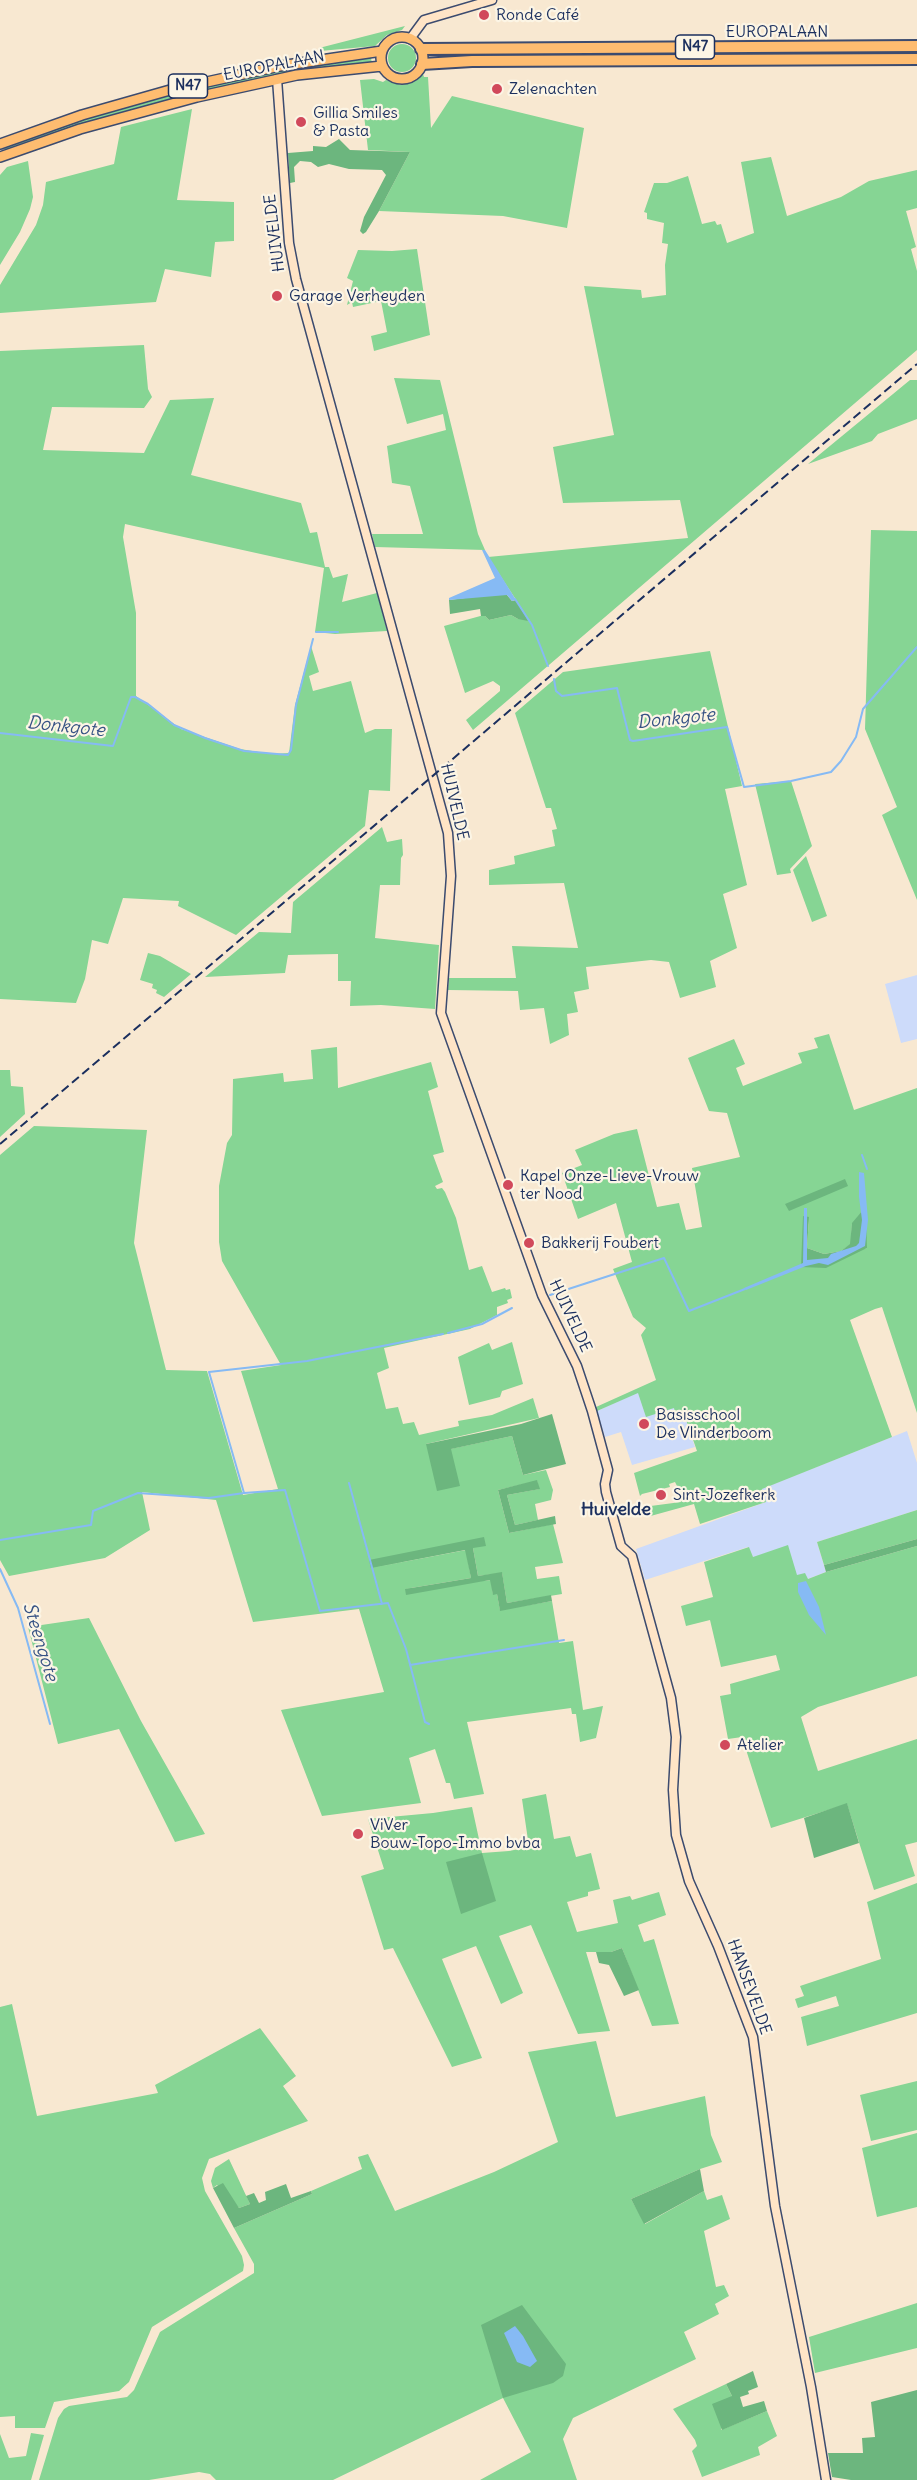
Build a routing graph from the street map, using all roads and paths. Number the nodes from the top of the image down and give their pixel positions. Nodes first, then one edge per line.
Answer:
1 (492, 0) edge
2 (410, 39) junction
3 (917, 46) edge
4 (421, 49) junction
5 (382, 51) junction
6 (917, 59) edge
7 (422, 64) junction
8 (382, 66) junction
9 (277, 79) junction
10 (0, 144) edge
11 (0, 157) edge
12 (640, 1583) joint
13 (826, 2480) edge

1 - 2 street
2 - 4 main road
2 - 5 main road, EUROPALAAN / N47
3 - 4 highway, EUROPALAAN / N47
4 - 7 main road
5 - 8 main road
5 - 10 main road, EUROPALAAN / N47
6 - 7 highway, EUROPALAAN / N47
7 - 8 main road, EUROPALAAN / N47
8 - 9 main road, EUROPALAAN / N47
9 - 11 main road, EUROPALAAN / N47
9 - 12 street, HUIVELDE
12 - 13 street, HANSEVELDE

